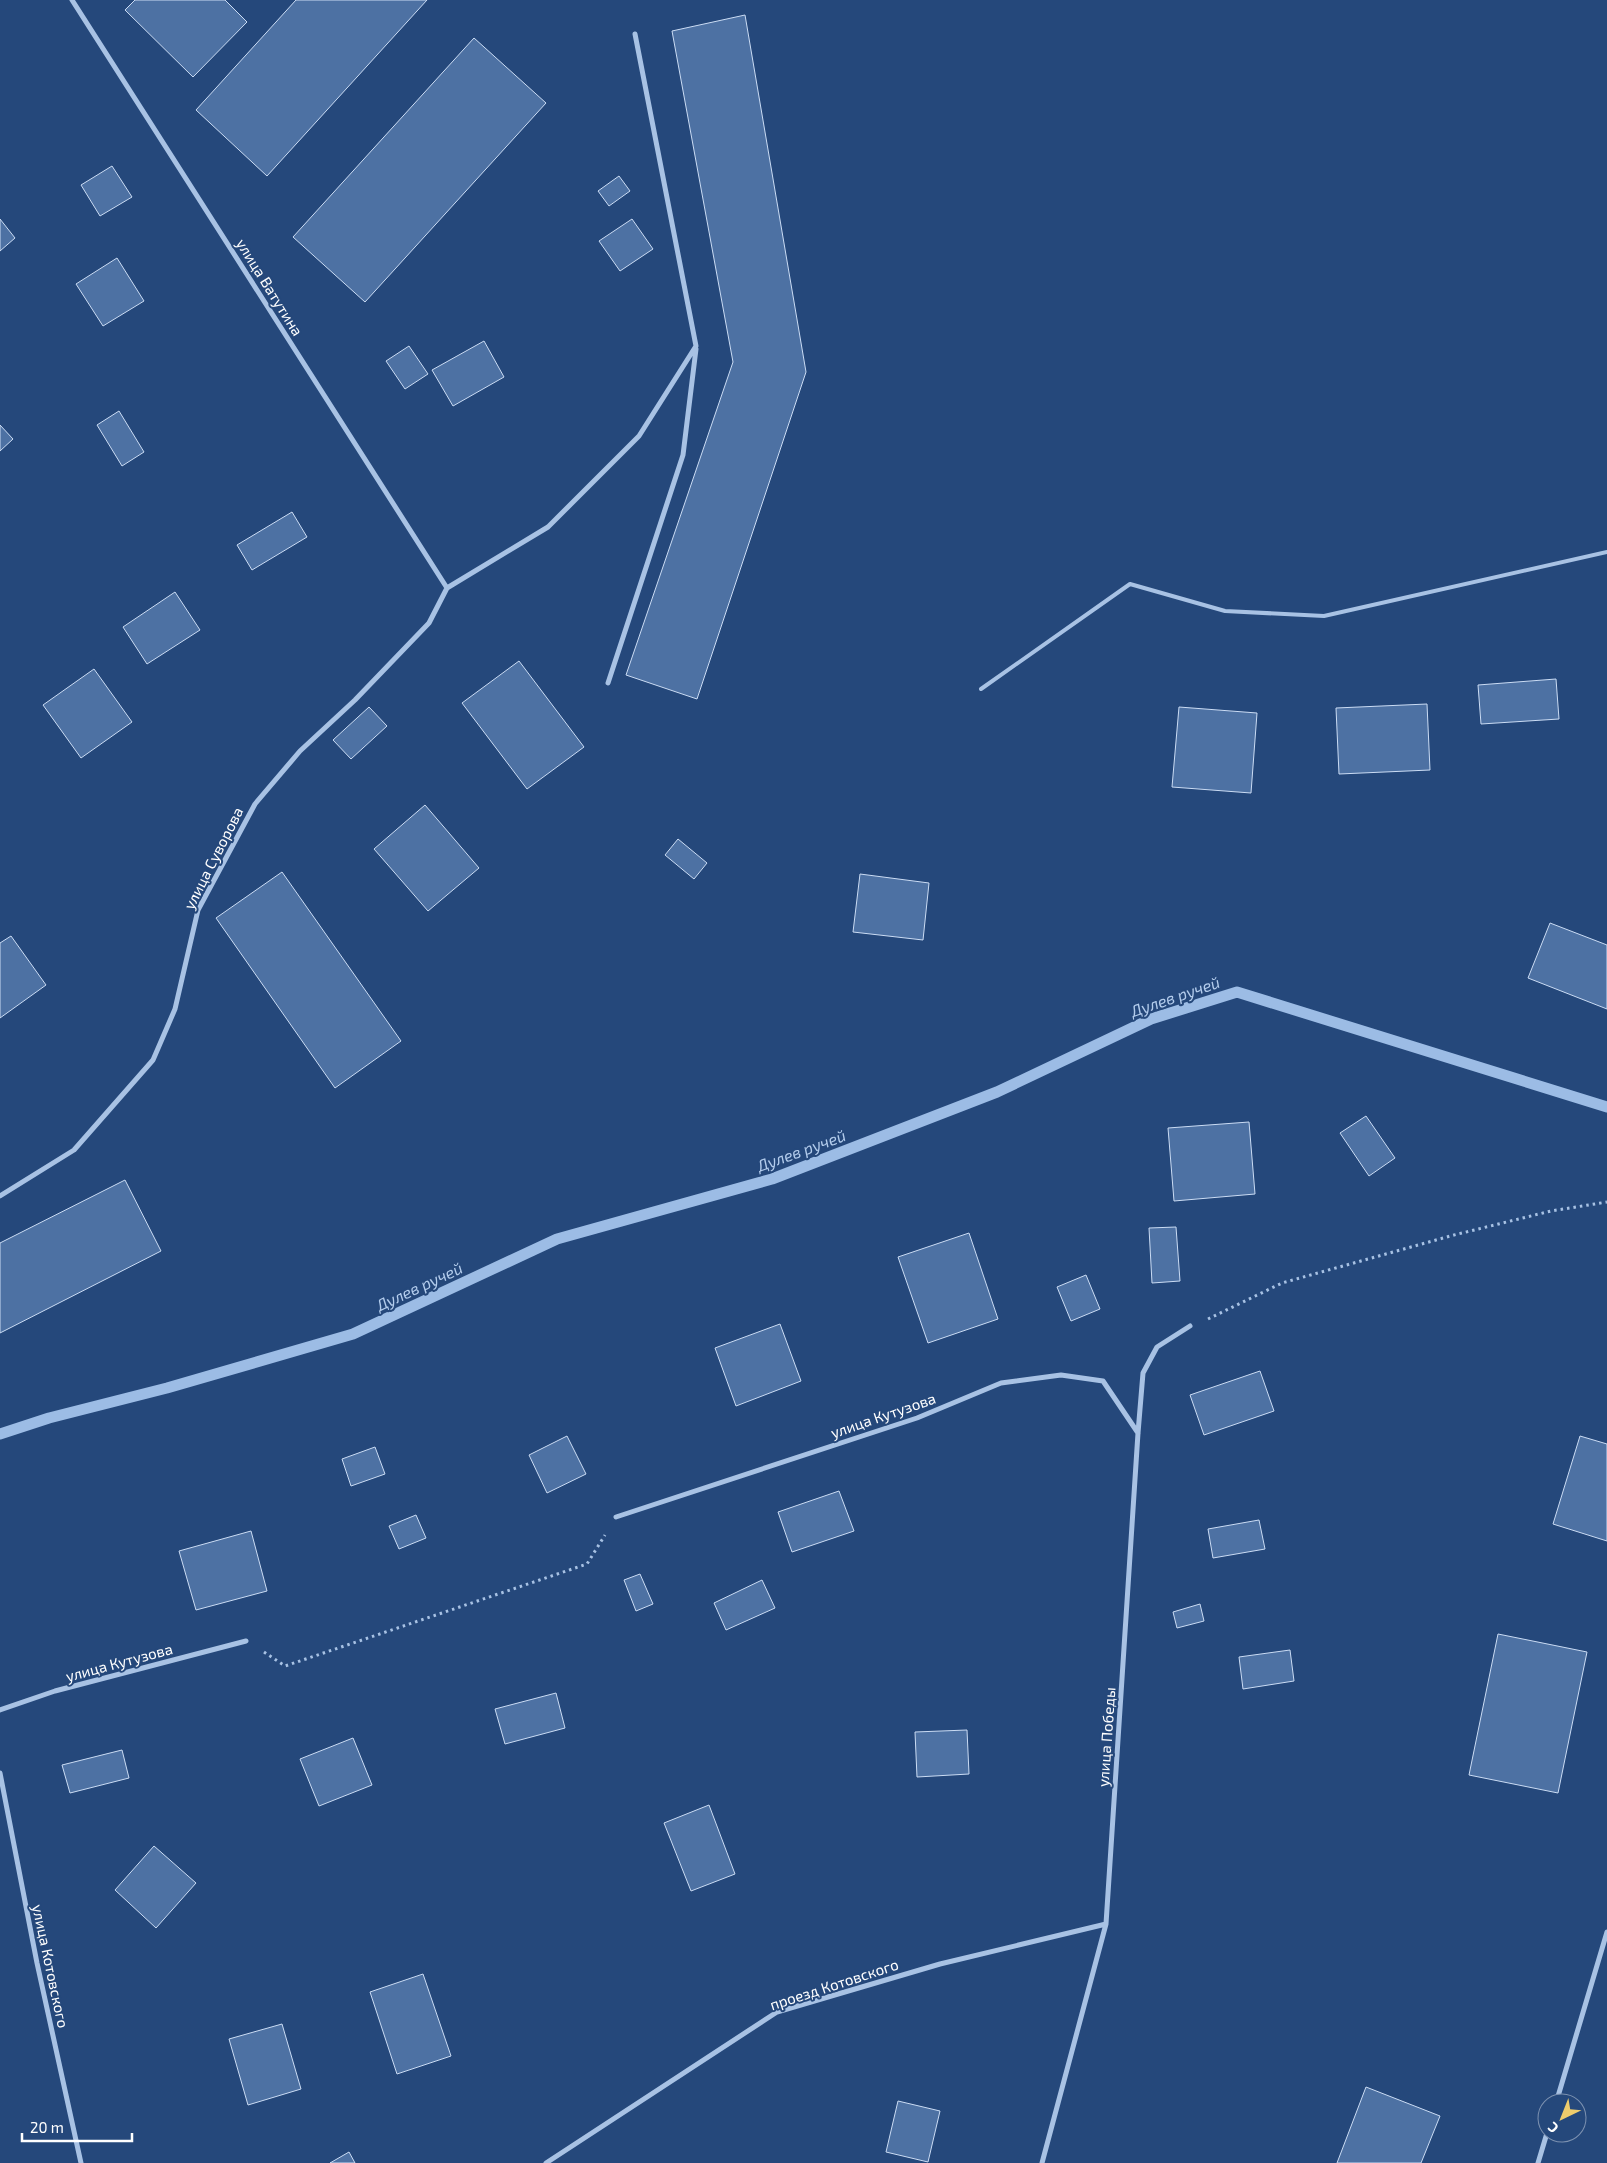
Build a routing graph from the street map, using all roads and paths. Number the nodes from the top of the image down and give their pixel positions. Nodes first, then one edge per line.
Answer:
1 (72, 0) edge
2 (635, 34) dead end
3 (696, 346) junction
4 (1607, 552) edge
5 (447, 588) junction
6 (608, 683) dead end
7 (981, 689) dead end
8 (0, 1196) edge
9 (1607, 1202) edge
10 (1190, 1326) joint
11 (1138, 1433) junction
12 (616, 1517) joint
13 (246, 1641) joint
14 (0, 1710) edge
15 (0, 1773) edge
16 (1106, 1924) junction
17 (1607, 1932) edge
18 (1559, 2093) edge
19 (1544, 2143) edge
20 (81, 2163) edge
21 (546, 2163) edge
22 (1042, 2163) edge
23 (1538, 2163) edge

1 - 5 street, улица Ватутина
2 - 3 street
3 - 5 street
3 - 6 street
4 - 7 lane
5 - 8 street, улица Суворова
9 - 10 path
10 - 11 street, улица Победы
11 - 12 street, улица Кутузова
11 - 16 street, улица Победы
12 - 13 path
13 - 14 street, улица Кутузова
15 - 20 street, улица Котовского
16 - 21 street, проезд Котовского
16 - 22 street, улица Победы
17 - 18 street
19 - 23 street

